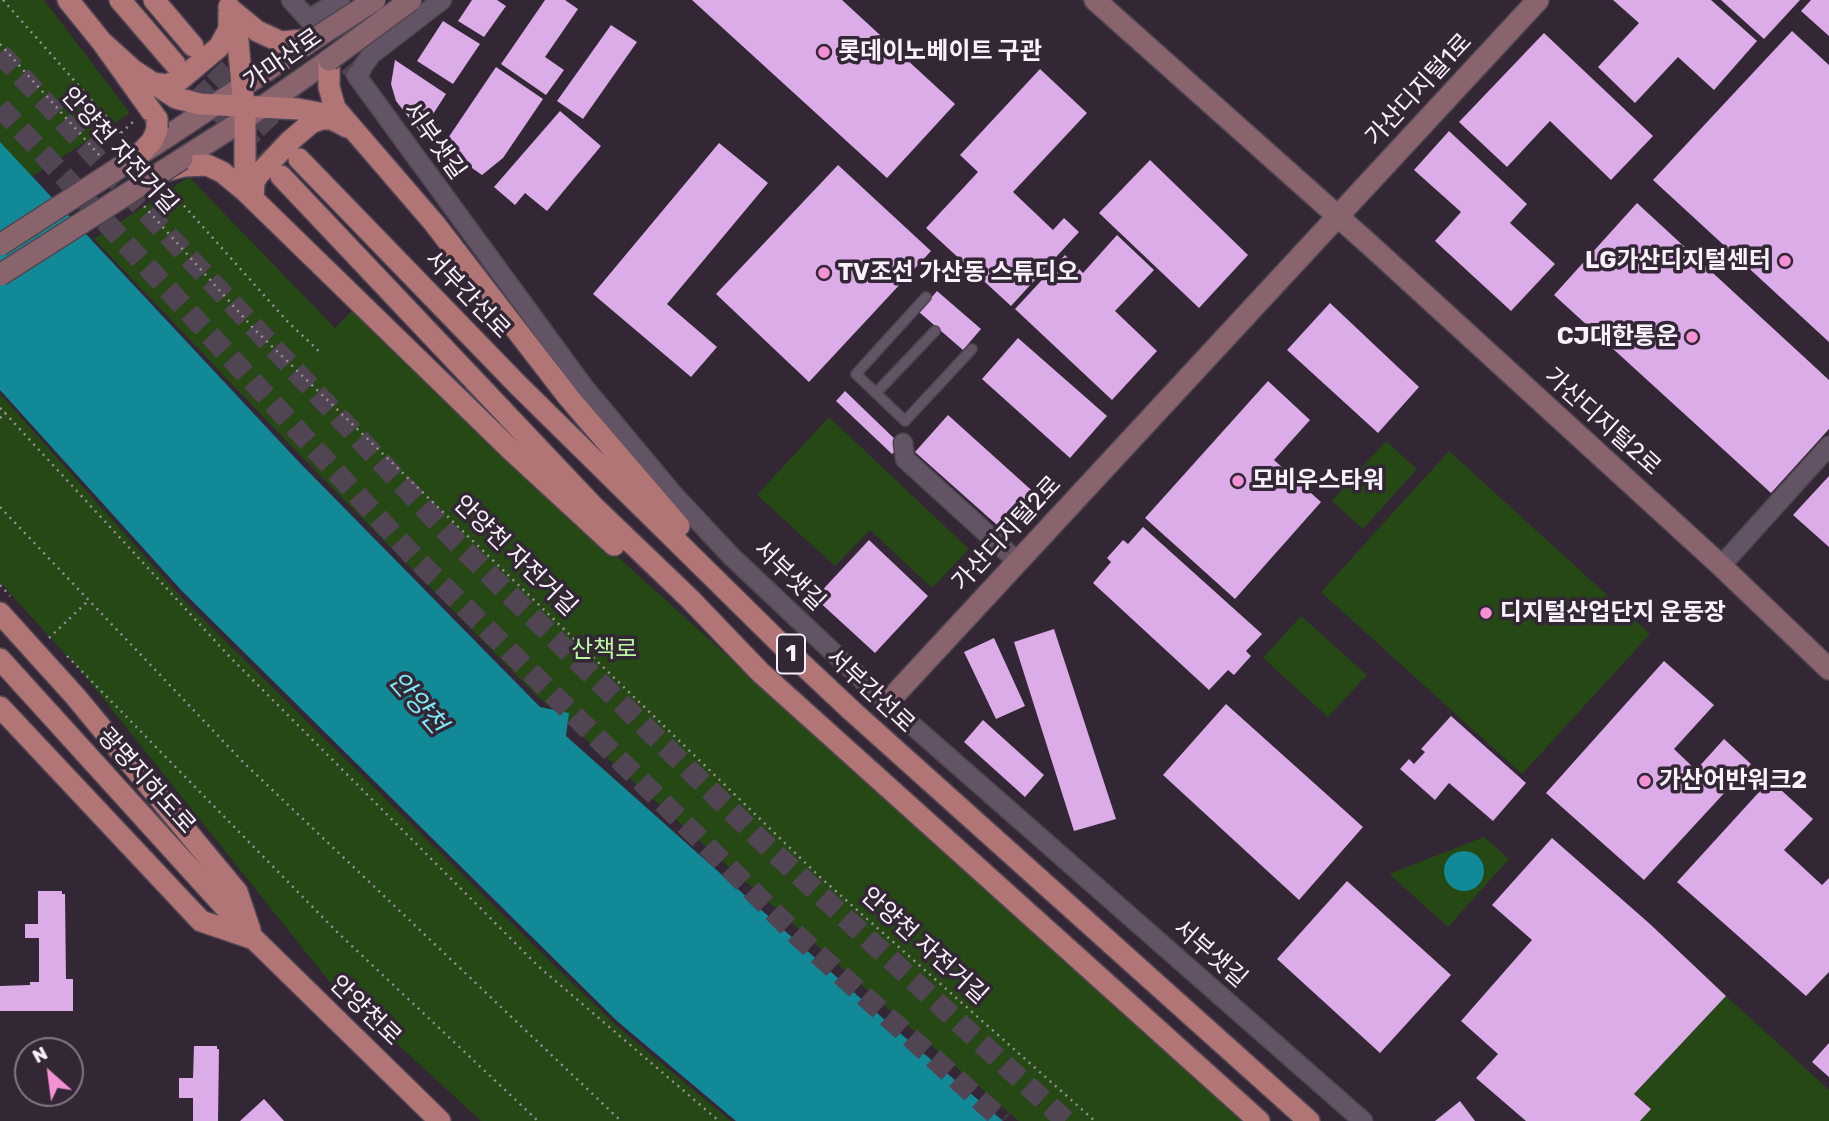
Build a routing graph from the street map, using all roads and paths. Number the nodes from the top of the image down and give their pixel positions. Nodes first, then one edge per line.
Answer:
1 (68, 0) edge
2 (120, 0) edge
3 (153, 0) edge
4 (291, 0) edge
5 (340, 0) edge
6 (375, 0) edge
7 (411, 0) edge
8 (442, 0) edge
9 (1095, 0) edge
10 (1538, 0) edge
11 (225, 4) edge
12 (311, 26) junction
13 (102, 41) junction
14 (0, 44) edge
15 (193, 46) tunnel mouth
16 (329, 60) junction
17 (175, 64) tunnel mouth
18 (152, 83) junction
19 (220, 103) junction
20 (248, 105) junction
21 (334, 119) junction
22 (135, 120) dead end
23 (161, 129) junction
24 (121, 133) dead end
25 (360, 137) junction
26 (100, 156) dead end
27 (137, 157) joint
28 (299, 159) tunnel mouth
29 (183, 162) junction
30 (281, 176) tunnel mouth
31 (249, 195) junction
32 (136, 197) dead end
33 (1338, 216) junction
34 (0, 245) edge
35 (0, 275) edge
36 (926, 297) dead end
37 (935, 331) dead end
38 (972, 349) dead end
39 (876, 393) junction
40 (0, 408) edge
41 (5, 413) junction
42 (0, 418) edge
43 (905, 421) junction
44 (903, 443) joint
45 (1829, 446) edge
46 (0, 507) edge
47 (1729, 557) dead end
48 (1018, 562) junction
49 (0, 585) edge
50 (89, 600) junction
51 (8, 608) edge
52 (49, 638) dead end
53 (58, 648) dead end
54 (786, 649) junction
55 (0, 660) edge
56 (1829, 669) edge
57 (760, 672) junction
58 (887, 704) junction
59 (0, 707) edge
60 (253, 938) junction
61 (440, 1121) edge
62 (538, 1121) edge
63 (621, 1121) edge
64 (719, 1121) edge
65 (1095, 1121) edge
66 (1259, 1121) edge
67 (1309, 1121) edge
68 (1363, 1121) edge

1 - 13 main road
2 - 17 main road
3 - 15 main road
4 - 12 street
5 - 12 street
6 - 12 street, 가마산로, bridge
7 - 16 street, 가마산로, bridge
8 - 58 street, 서부샛길
9 - 33 street, 가산디지털2로
10 - 33 street, 가산디지털1로
11 - 12 main road
11 - 18 main road
11 - 20 main road
12 - 20 street, 가마산로
13 - 18 main road
13 - 23 main road
14 - 26 path, 안양천 자전거길
16 - 20 street, 가마산로
16 - 25 main road
18 - 19 main road
19 - 20 main road
19 - 23 street, 가마산로
20 - 21 main road
20 - 29 street, 가마산로
20 - 31 main road
21 - 25 main road
21 - 31 main road
22 - 24 path
23 - 27 main road, bridge
25 - 54 main road
27 - 34 street, bridge
28 - 54 main road, 서부간선로 / 1
29 - 31 main road
29 - 35 street, 가마산로, bridge
30 - 57 main road, 1
31 - 57 main road
32 - 65 path, 안양천 자전거길
33 - 48 street, 가산디지털2로
33 - 56 street, 가산디지털2로
36 - 39 lane
37 - 39 lane
38 - 43 lane
39 - 43 lane
40 - 41 path
41 - 42 path
41 - 64 path
43 - 44 lane
44 - 48 street
45 - 47 street
46 - 50 path
48 - 58 street, 가산디지털2로
49 - 51 path
50 - 52 path
50 - 63 path
51 - 60 main road
53 - 62 path
54 - 67 main road, 서부간선로 / 1
55 - 60 main road, 광명지하도로
57 - 66 main road, 1
58 - 68 street, 서부샛길
59 - 60 main road
60 - 61 main road, 안양천로

